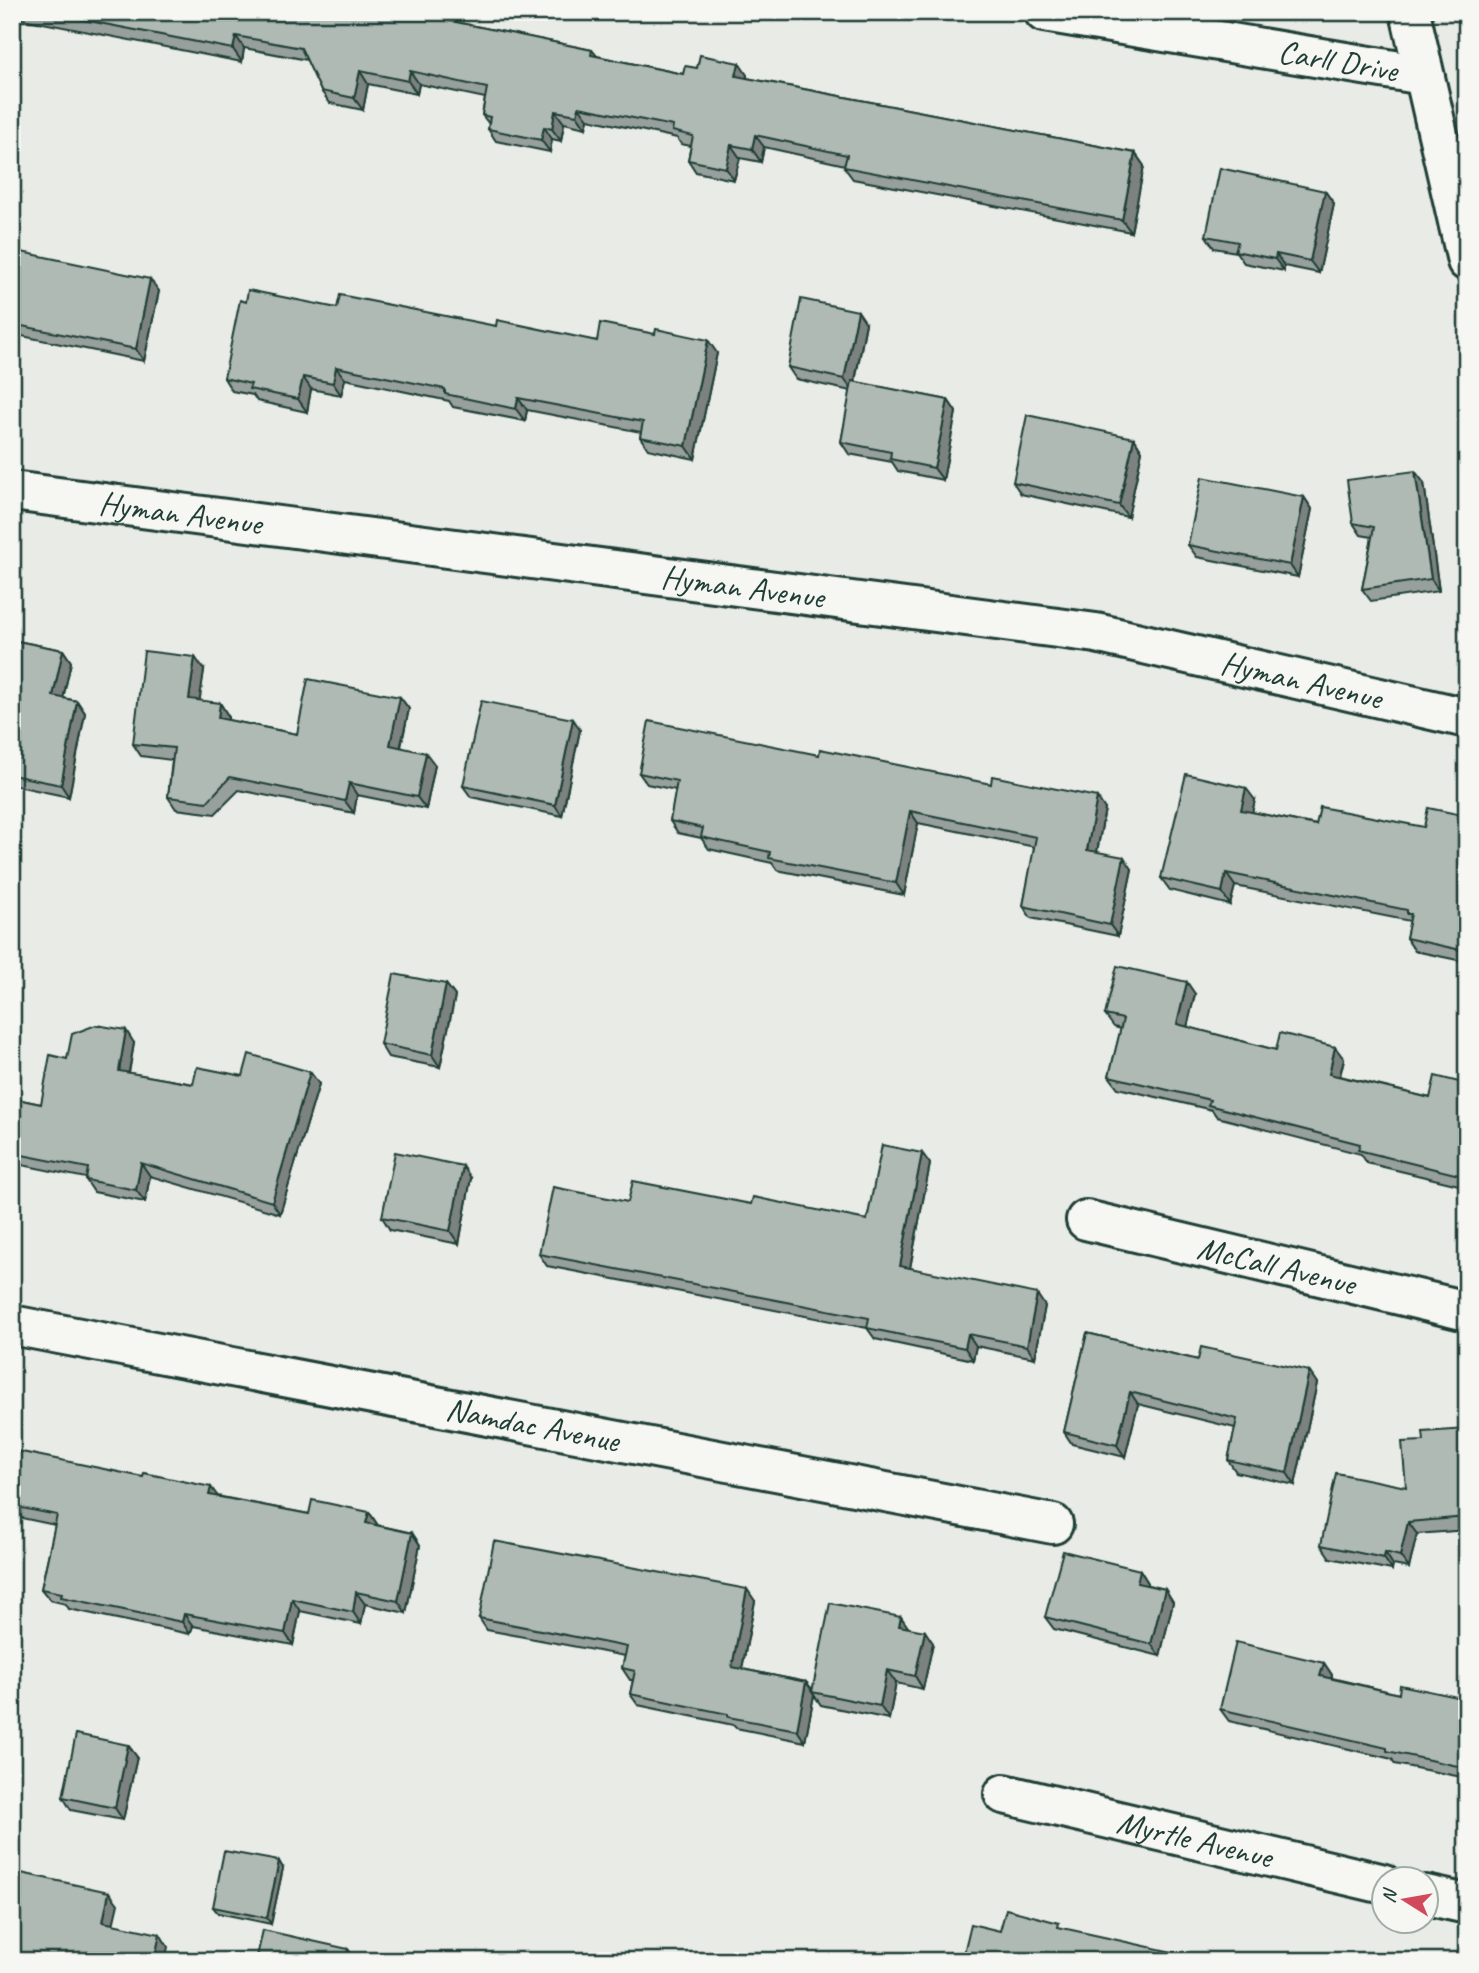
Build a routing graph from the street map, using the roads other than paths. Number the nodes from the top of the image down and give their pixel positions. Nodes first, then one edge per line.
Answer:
1 (1044, 12) edge
2 (1410, 12) edge
3 (1424, 75) junction
4 (1467, 261) edge
5 (12, 491) edge
6 (1467, 719) edge
7 (1086, 1220) dead end
8 (1467, 1311) edge
9 (12, 1325) edge
10 (1053, 1524) dead end
11 (1004, 1794) dead end
12 (1370, 1882) edge
13 (1440, 1898) edge
14 (1467, 1904) edge

1 - 3 street, Carll Drive
2 - 3 street
3 - 4 street
5 - 6 street, Hyman Avenue
7 - 8 street, McCall Avenue
9 - 10 street, Namdac Avenue
11 - 12 street, Myrtle Avenue
13 - 14 street

